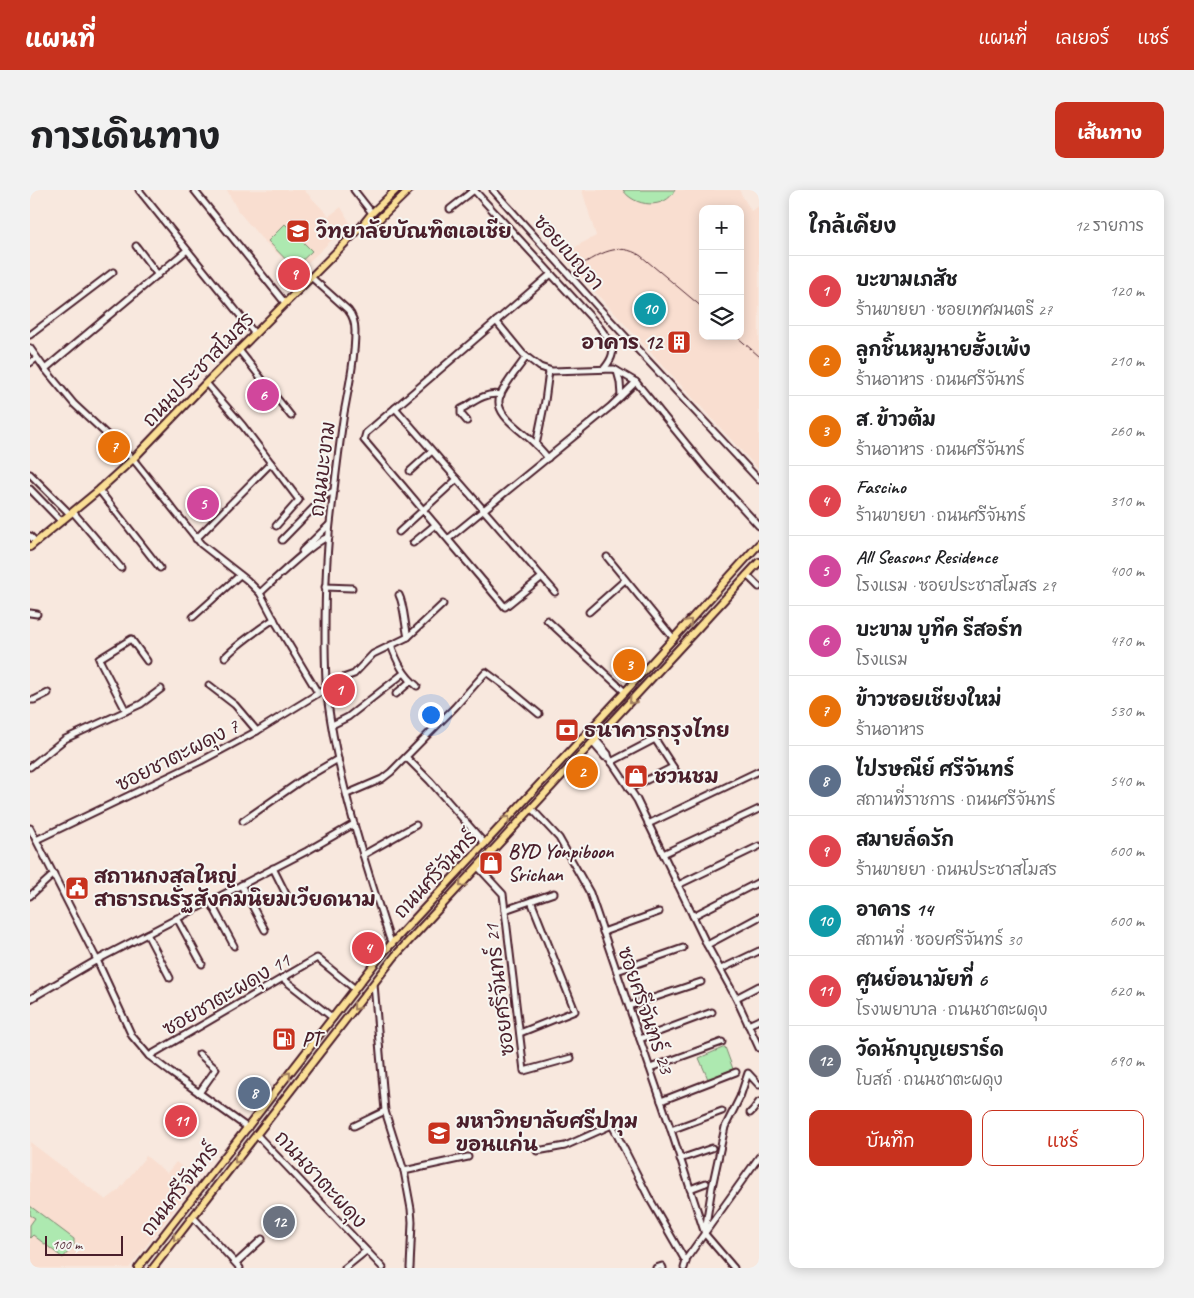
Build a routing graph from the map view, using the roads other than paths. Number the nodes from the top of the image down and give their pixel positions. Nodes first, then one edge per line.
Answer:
1 (139, 190) edge
2 (194, 190) edge
3 (354, 190) edge
4 (396, 190) edge
5 (409, 190) edge
6 (474, 190) edge
7 (493, 190) edge
8 (450, 209) dead end
9 (372, 213) junction
10 (360, 228) junction
11 (136, 246) dead end
12 (187, 250) junction
13 (113, 272) dead end
14 (158, 274) junction
15 (551, 274) junction
16 (311, 277) junction
17 (285, 303) junction
18 (496, 321) junction
19 (255, 334) junction
20 (30, 335) edge
21 (30, 348) edge
22 (239, 350) junction
23 (526, 357) junction
24 (45, 369) junction
25 (604, 369) junction
26 (617, 370) junction
27 (549, 371) junction
28 (636, 382) junction
29 (206, 384) junction
30 (500, 395) junction
31 (621, 396) junction
32 (395, 408) junction
33 (291, 416) dead end
34 (467, 421) dead end
35 (536, 445) junction
36 (432, 451) junction
37 (548, 458) junction
38 (133, 459) junction
39 (271, 463) junction
40 (410, 471) dead end
41 (30, 474) edge
42 (457, 479) junction
43 (759, 480) edge
44 (30, 490) edge
45 (99, 490) junction
46 (334, 491) junction
47 (423, 510) junction
48 (484, 510) junction
49 (71, 513) junction
50 (62, 521) junction
51 (330, 524) junction
52 (435, 525) junction
53 (276, 526) dead end
54 (759, 526) edge
55 (399, 532) dead end
56 (30, 536) edge
57 (328, 536) junction
58 (196, 539) junction
59 (448, 539) junction
60 (282, 540) dead end
61 (36, 542) junction
62 (413, 543) dead end
63 (759, 544) edge
64 (30, 547) edge
65 (302, 551) dead end
66 (607, 557) dead end
67 (759, 562) edge
68 (121, 568) dead end
69 (160, 568) dead end
70 (240, 575) junction
71 (747, 575) junction
72 (542, 577) junction
73 (625, 580) junction
74 (325, 587) junction
75 (352, 588) dead end
76 (759, 588) edge
77 (556, 592) dead end
78 (260, 593) junction
79 (398, 595) dead end
80 (443, 604) dead end
81 (590, 612) dead end
82 (30, 613) edge
83 (38, 614) dead end
84 (193, 617) dead end
85 (274, 619) junction
86 (547, 620) dead end
87 (408, 637) junction
88 (674, 638) junction
89 (391, 645) junction
90 (225, 657) dead end
91 (147, 661) dead end
92 (404, 673) junction
93 (411, 681) junction
94 (209, 685) dead end
95 (327, 686) junction
96 (417, 686) dead end
97 (160, 688) dead end
98 (625, 692) junction
99 (48, 693) dead end
100 (318, 693) junction
101 (396, 694) dead end
102 (30, 700) edge
103 (126, 711) junction
104 (539, 714) dead end
105 (332, 725) junction
106 (257, 731) junction
107 (594, 741) junction
108 (406, 758) junction
109 (338, 759) junction
110 (610, 760) junction
111 (673, 767) junction
112 (30, 768) edge
113 (759, 771) edge
114 (681, 779) dead end
115 (629, 789) junction
116 (347, 794) junction
117 (532, 809) junction
118 (759, 809) edge
119 (243, 821) dead end
120 (354, 824) junction
121 (648, 824) junction
122 (416, 825) dead end
123 (30, 828) edge
124 (36, 840) junction
125 (485, 844) junction
126 (759, 846) edge
127 (663, 854) junction
128 (363, 855) junction
129 (478, 867) junction
130 (273, 868) junction
131 (54, 874) junction
132 (759, 882) edge
133 (241, 885) junction
134 (678, 885) junction
135 (554, 893) dead end
136 (30, 896) edge
137 (289, 900) dead end
138 (210, 901) junction
139 (531, 901) junction
140 (504, 910) junction
141 (658, 912) dead end
142 (693, 916) junction
143 (177, 918) junction
144 (759, 918) edge
145 (265, 930) dead end
146 (603, 932) junction
147 (147, 934) junction
148 (392, 944) junction
149 (707, 945) junction
150 (234, 946) dead end
151 (683, 948) dead end
152 (759, 950) edge
153 (398, 953) junction
154 (97, 960) junction
155 (202, 964) dead end
156 (721, 969) junction
157 (617, 971) junction
158 (170, 978) dead end
159 (282, 978) junction
160 (700, 982) dead end
161 (374, 984) junction
162 (759, 986) edge
163 (355, 989) junction
164 (736, 998) junction
165 (30, 999) edge
166 (629, 1006) junction
167 (712, 1012) dead end
168 (333, 1018) junction
169 (759, 1020) edge
170 (748, 1025) junction
171 (520, 1033) junction
172 (640, 1038) junction
173 (722, 1042) dead end
174 (759, 1048) edge
175 (199, 1054) dead end
176 (149, 1056) junction
177 (571, 1058) dead end
178 (650, 1068) junction
179 (736, 1072) dead end
180 (759, 1085) edge
181 (199, 1093) junction
182 (661, 1101) junction
183 (759, 1102) edge
184 (385, 1111) junction
185 (722, 1111) dead end
186 (750, 1113) dead end
187 (354, 1126) dead end
188 (248, 1128) junction
189 (671, 1130) junction
190 (257, 1135) junction
191 (712, 1148) dead end
192 (537, 1151) dead end
193 (468, 1157) dead end
194 (759, 1157) edge
195 (680, 1159) junction
196 (404, 1171) junction
197 (208, 1178) junction
198 (706, 1184) dead end
199 (217, 1186) junction
200 (690, 1189) junction
201 (193, 1216) junction
202 (704, 1234) junction
203 (262, 1239) dead end
204 (366, 1251) junction
205 (236, 1263) junction
206 (685, 1265) edge
207 (138, 1268) edge
208 (153, 1268) edge
209 (240, 1268) edge
210 (346, 1268) edge
211 (383, 1268) edge
212 (410, 1268) edge
213 (656, 1268) edge
214 (663, 1268) edge
215 (734, 1268) edge

1 - 12 street
2 - 17 street
3 - 9 street
4 - 9 main road, ถนนประชาสโมสร
5 - 10 main road, ถนนประชาสโมสร
6 - 8 street
6 - 15 street
7 - 43 street, ซอยเบญจา
9 - 10 main road, ถนนประชาสโมสร
10 - 16 main road, ถนนประชาสโมสร
11 - 14 street
12 - 14 street
12 - 19 street
13 - 20 street
14 - 24 street
15 - 18 street
15 - 25 street
16 - 17 main road, ถนนประชาสโมสร
16 - 46 street, ถนนบะขาม
17 - 19 main road, ถนนประชาสโมสร
18 - 23 street
18 - 32 street
19 - 22 main road, ถนนประชาสโมสร
21 - 24 street
22 - 29 main road, ถนนประชาสโมสร
22 - 33 street
23 - 27 street
23 - 30 street
24 - 38 street
25 - 26 street
25 - 27 street
26 - 28 street
26 - 31 street
27 - 35 street
28 - 31 street
28 - 54 street
29 - 38 main road, ถนนประชาสโมสร
29 - 39 street
30 - 34 street
30 - 35 street
31 - 37 street
32 - 36 street
32 - 47 street
35 - 37 street
36 - 40 street
36 - 42 street
37 - 48 street
38 - 45 main road, ถนนประชาสโมสร
38 - 58 street
39 - 53 street
39 - 58 street
41 - 49 street
42 - 47 street
42 - 48 street
44 - 50 street
45 - 49 main road, ถนนประชาสโมสร
45 - 69 street
46 - 51 street, ถนนบะขาม
46 - 60 street
47 - 52 street
47 - 55 street
48 - 59 street
48 - 72 street
49 - 50 main road, ถนนประชาสโมสร
49 - 68 street
50 - 61 main road, ถนนประชาสโมสร
51 - 57 street, ถนนบะขาม
51 - 65 street
52 - 59 street
52 - 62 street
56 - 61 street
57 - 74 street, ถนนบะขาม
57 - 78 street
58 - 70 street
59 - 72 street
61 - 64 main road, ถนนประชาสโมสร
88 -> 63 main road, ถนนศรีจันทร์
66 - 73 street
67 - 71 main road, ถนนศรีจันทร์
70 - 78 street
70 - 84 street
71 - 76 street
71 -> 107 main road, ถนนศรีจันทร์
72 - 77 street
73 - 81 street
73 - 88 street
74 - 75 street
74 - 95 street, ถนนบะขาม
78 - 85 street
79 - 87 street
80 - 87 street, ซอยชาตะผดุง 7
82 - 83 street
85 - 90 street
85 - 100 street
86 - 98 street
87 - 89 street, ซอยชาตะผดุง 7
88 - 98 main road, ถนนศรีจันทร์
89 - 92 street
89 - 95 street, ซอยชาตะผดุง 7
91 - 103 street
92 - 93 street
92 - 105 street
93 - 96 street
93 - 101 street
94 - 106 street
95 - 100 street, ซอยชาตะผดุง 7
95 - 105 street, ถนนบะขาม
97 - 103 street
125 -> 98 main road, ถนนศรีจันทร์
99 - 102 street
100 - 106 street, ซอยชาตะผดุง 7
103 - 112 street
104 - 108 street
105 - 109 street, ถนนบะขาม
106 - 124 street, ซอยชาตะผดุง 7
107 - 110 street
107 - 117 main road, ถนนศรีจันทร์
108 - 116 street
108 - 125 street
109 - 116 street, ถนนบะขาม
109 - 119 street
110 - 111 street
110 - 115 street
111 - 114 street
111 - 115 street
113 - 121 street
115 - 121 street
116 - 120 street, ถนนบะขาม
117 - 129 main road, ถนนศรีจันทร์
117 - 146 street, ซอยศรีจันทร์ 23
118 - 127 street
120 - 128 street, ถนนบะขาม
120 - 130 street
121 - 127 street
122 - 128 street
123 - 124 street, ถนนชาตะผดุง
124 - 131 street, ถนนชาตะผดุง
125 - 148 main road, ถนนศรีจันทร์
126 - 134 street
127 - 134 street
128 - 148 street, ถนนบะขาม
129 - 140 street, ซอยศรีจันทร์ 21
129 -> 153 main road, ถนนศรีจันทร์
130 - 133 street
130 - 137 street
131 - 136 street
131 - 154 street, ถนนชาตะผดุง
132 - 142 street
133 - 138 street
133 - 145 street
134 - 142 street
135 - 139 street
138 - 143 street
138 - 150 street
139 - 140 street
139 - 171 street
140 - 171 street, ซอยศรีจันทร์ 21
141 - 146 street
142 - 149 street
143 - 147 street
143 - 155 street
144 - 149 street
146 - 157 street, ซอยศรีจันทร์ 23
147 - 154 street
147 - 158 street
148 - 153 main road
148 - 163 main road, ถนนศรีจันทร์
149 - 156 street
151 - 157 street
152 - 156 street
153 - 161 main road, ถนนศรีจันทร์
154 - 165 street
154 - 176 street, ถนนชาตะผดุง
156 - 164 street
157 - 166 street, ซอยศรีจันทร์ 23
159 - 163 street, ซอยชาตะผดุง 11
159 - 168 street
159 - 176 street, ซอยชาตะผดุง 11
160 - 166 street
161 - 184 street
161 -> 190 main road, ถนนศรีจันทร์
162 - 164 street
163 - 168 main road, ถนนศรีจันทร์
164 - 170 street
166 - 172 street, ซอยศรีจันทร์ 23
167 - 172 street
188 -> 168 main road, ถนนศรีจันทร์
169 - 170 street
170 - 174 street
171 - 177 street, ซอยศรีจันทร์ 21
172 - 178 street, ซอยศรีจันทร์ 23
173 - 178 street
175 - 181 street
176 - 181 street, ถนนชาตะผดุง
178 - 182 street, ซอยศรีจันทร์ 23
179 - 182 street
180 - 202 street
181 - 188 street, ถนนชาตะผดุง
182 - 189 street, ซอยศรีจันทร์ 23
183 - 186 street
184 - 187 street
184 - 196 street
185 - 189 street
188 - 190 main road, ถนนชาตะผดุง
188 - 197 main road, ถนนศรีจันทร์
189 - 195 street, ซอยศรีจันทร์ 23
190 -> 199 main road, ถนนศรีจันทร์
190 - 204 street, ถนนชาตะผดุง
191 - 195 street
192 - 206 street
193 - 196 street
194 - 202 street
195 - 200 street, ซอยศรีจันทร์ 23
196 - 212 street
197 - 199 main road
197 - 207 main road, ถนนศรีจันทร์
198 - 200 street
199 - 201 main road, ถนนศรีจันทร์
200 - 202 street, ซอยศรีจันทร์ 23
201 - 205 street
201 -> 208 main road, ถนนศรีจันทร์
202 - 206 street
202 - 215 street
203 - 205 street
204 - 210 street
204 - 211 street, ถนนชาตะผดุง
205 - 209 street
213 - 214 street

